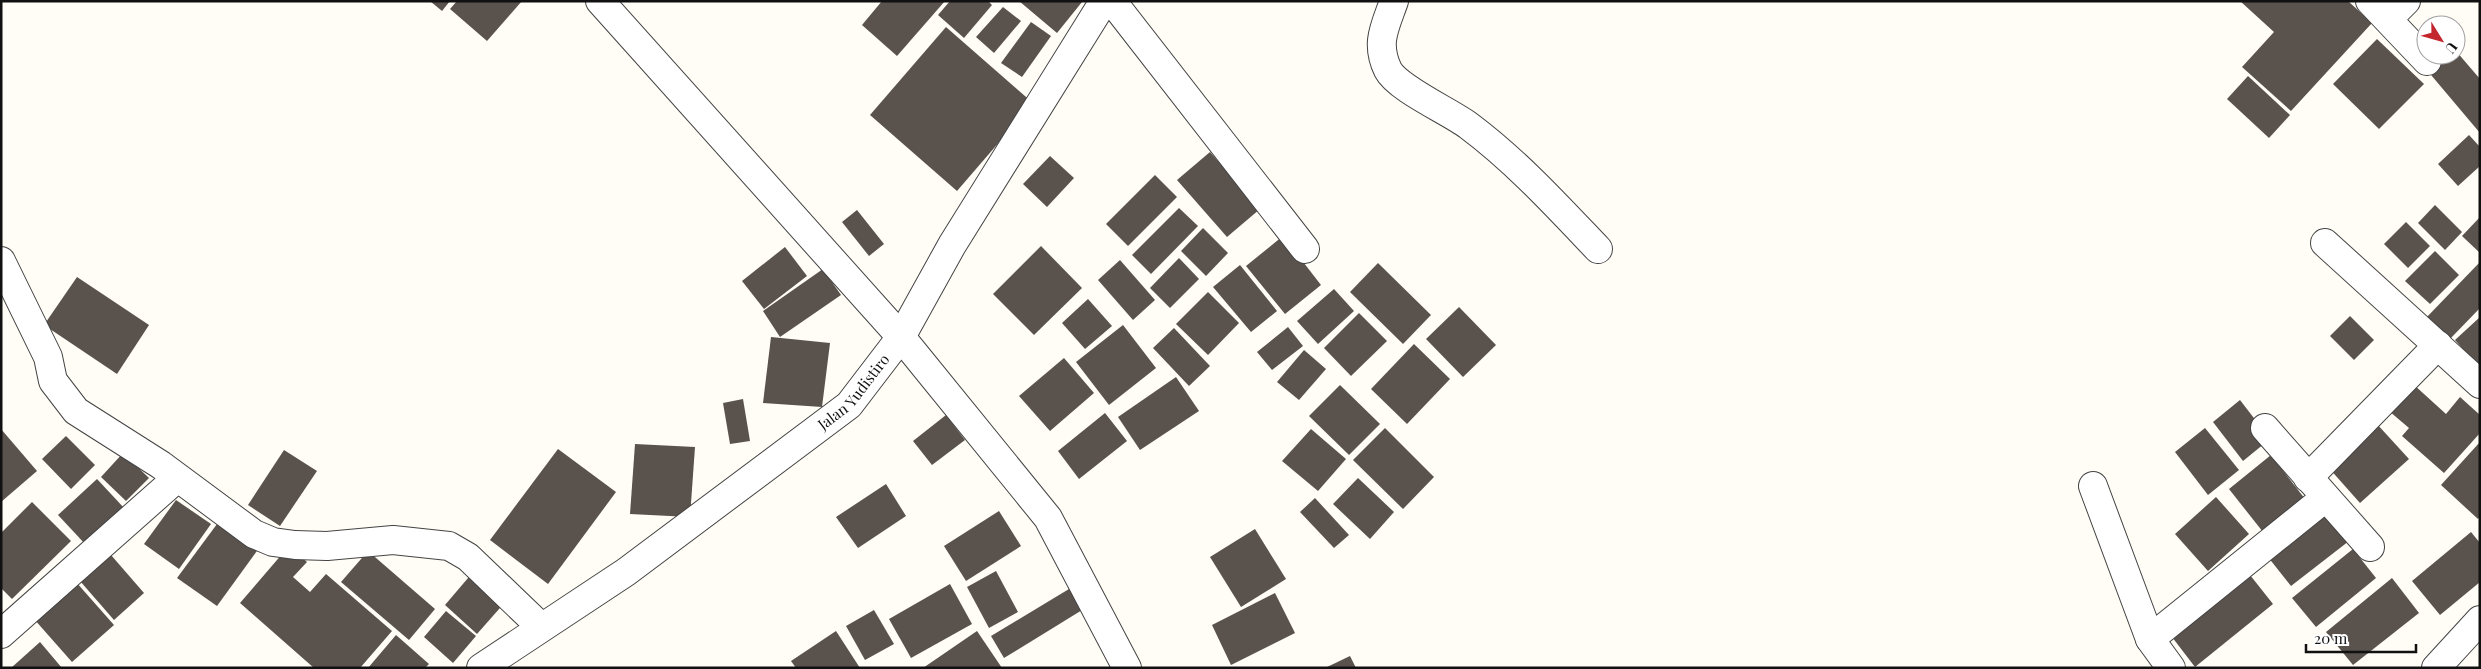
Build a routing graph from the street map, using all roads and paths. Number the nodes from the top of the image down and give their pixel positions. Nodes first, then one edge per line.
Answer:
1 (600, 1) edge
2 (1104, 1) edge
3 (1112, 1) edge
4 (1394, 1) edge
5 (2388, 7) edge
6 (2416, 46) edge
7 (2325, 243) dead end
8 (1305, 249) dead end
9 (1598, 249) dead end
10 (1, 261) edge
11 (901, 337) junction
12 (2438, 346) junction
13 (2480, 384) edge
14 (2265, 428) dead end
15 (2308, 478) junction
16 (176, 479) junction
17 (2093, 486) dead end
18 (2325, 498) junction
19 (2370, 547) dead end
20 (2480, 620) edge
21 (541, 627) junction
22 (1, 634) edge
23 (2150, 639) junction
24 (481, 668) edge
25 (1127, 668) edge
26 (2171, 668) edge
27 (2436, 668) edge

1 - 11 street
2 - 11 street, Jalan Yudistiro
3 - 8 street
4 - 9 street
5 - 6 street
7 - 12 street
10 - 16 street
11 - 21 street, Jalan Yudistiro
11 - 25 street
12 - 13 street
12 - 15 street
14 - 15 street
15 - 18 street
16 - 21 street
16 - 22 street
17 - 23 street
18 - 19 street
18 - 23 street
20 - 27 street
21 - 24 street, Jalan Yudistiro
23 - 26 street

